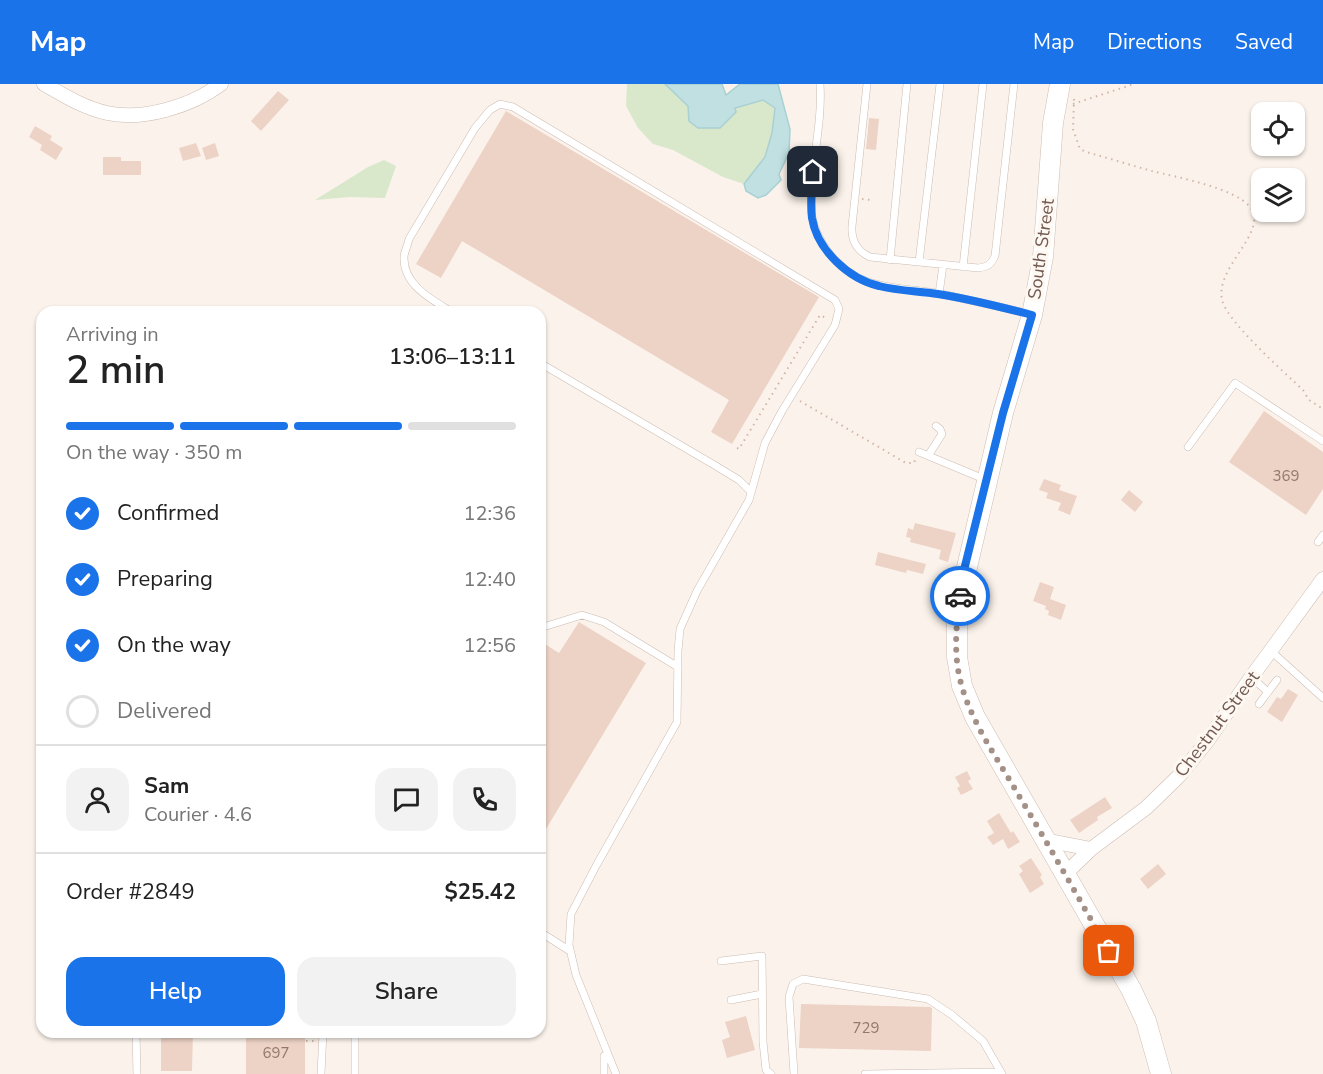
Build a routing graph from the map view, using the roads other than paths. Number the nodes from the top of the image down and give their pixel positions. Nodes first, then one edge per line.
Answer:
1 (44, 84) edge
2 (221, 84) edge
3 (820, 84) edge
4 (867, 84) edge
5 (907, 84) edge
6 (940, 84) edge
7 (983, 84) edge
8 (1014, 84) edge
9 (1067, 89) edge
10 (890, 260) junction
11 (919, 262) junction
12 (943, 265) junction
13 (963, 267) junction
14 (939, 294) junction
15 (442, 306) edge
16 (1032, 315) junction
17 (546, 367) edge
18 (936, 426) dead end
19 (1323, 441) edge
20 (1188, 447) dead end
21 (918, 455) road end
22 (928, 456) junction
23 (987, 480) junction
24 (752, 492) junction
25 (1323, 535) edge
26 (1318, 542) dead end
27 (1323, 579) edge
28 (546, 626) edge
29 (1271, 651) junction
30 (678, 667) junction
31 (1251, 677) junction
32 (1277, 680) dead end
33 (1268, 692) junction
34 (1323, 698) edge
35 (1259, 704) dead end
36 (1046, 840) junction
37 (1091, 849) junction
38 (1065, 874) junction
39 (546, 936) edge
40 (570, 951) junction
41 (721, 961) dead end
42 (762, 994) junction
43 (731, 1000) dead end
44 (136, 1038) edge
45 (323, 1038) edge
46 (355, 1038) edge
47 (603, 1047) junction
48 (1000, 1073) edge
49 (137, 1074) edge
50 (321, 1074) edge
51 (355, 1074) edge
52 (604, 1074) edge
53 (616, 1074) edge
54 (771, 1074) edge
55 (794, 1074) edge
56 (865, 1074) edge
57 (1161, 1074) edge

1 - 2 street
3 - 14 lane
4 - 10 lane
5 - 10 lane
6 - 11 lane
7 - 13 lane
8 - 13 lane
9 - 16 street, South Street
10 - 11 lane
11 - 12 lane
12 - 13 lane
12 - 14 lane
14 - 16 lane
15 - 24 lane
16 - 23 street, South Street
17 - 24 lane
18 - 22 lane
19 - 20 lane
21 - 22 lane
22 - 23 lane
23 - 36 street, South Street
24 - 30 lane
25 - 26 lane
27 - 29 street, Chestnut Street
28 - 30 lane
29 - 31 street, Chestnut Street
29 - 34 lane
30 - 40 lane
31 - 33 lane
31 - 37 street, Chestnut Street
32 - 33 lane
33 - 35 lane
36 - 37 street
36 - 38 street, South Street
37 - 38 street, Chestnut Street
38 - 57 street, South Street
39 - 40 lane
40 - 47 lane
41 - 42 lane
42 - 43 lane
42 - 54 lane
44 - 49 lane
45 - 50 lane
46 - 51 lane
47 - 52 lane
47 - 53 lane
48 - 55 lane
48 - 56 lane

